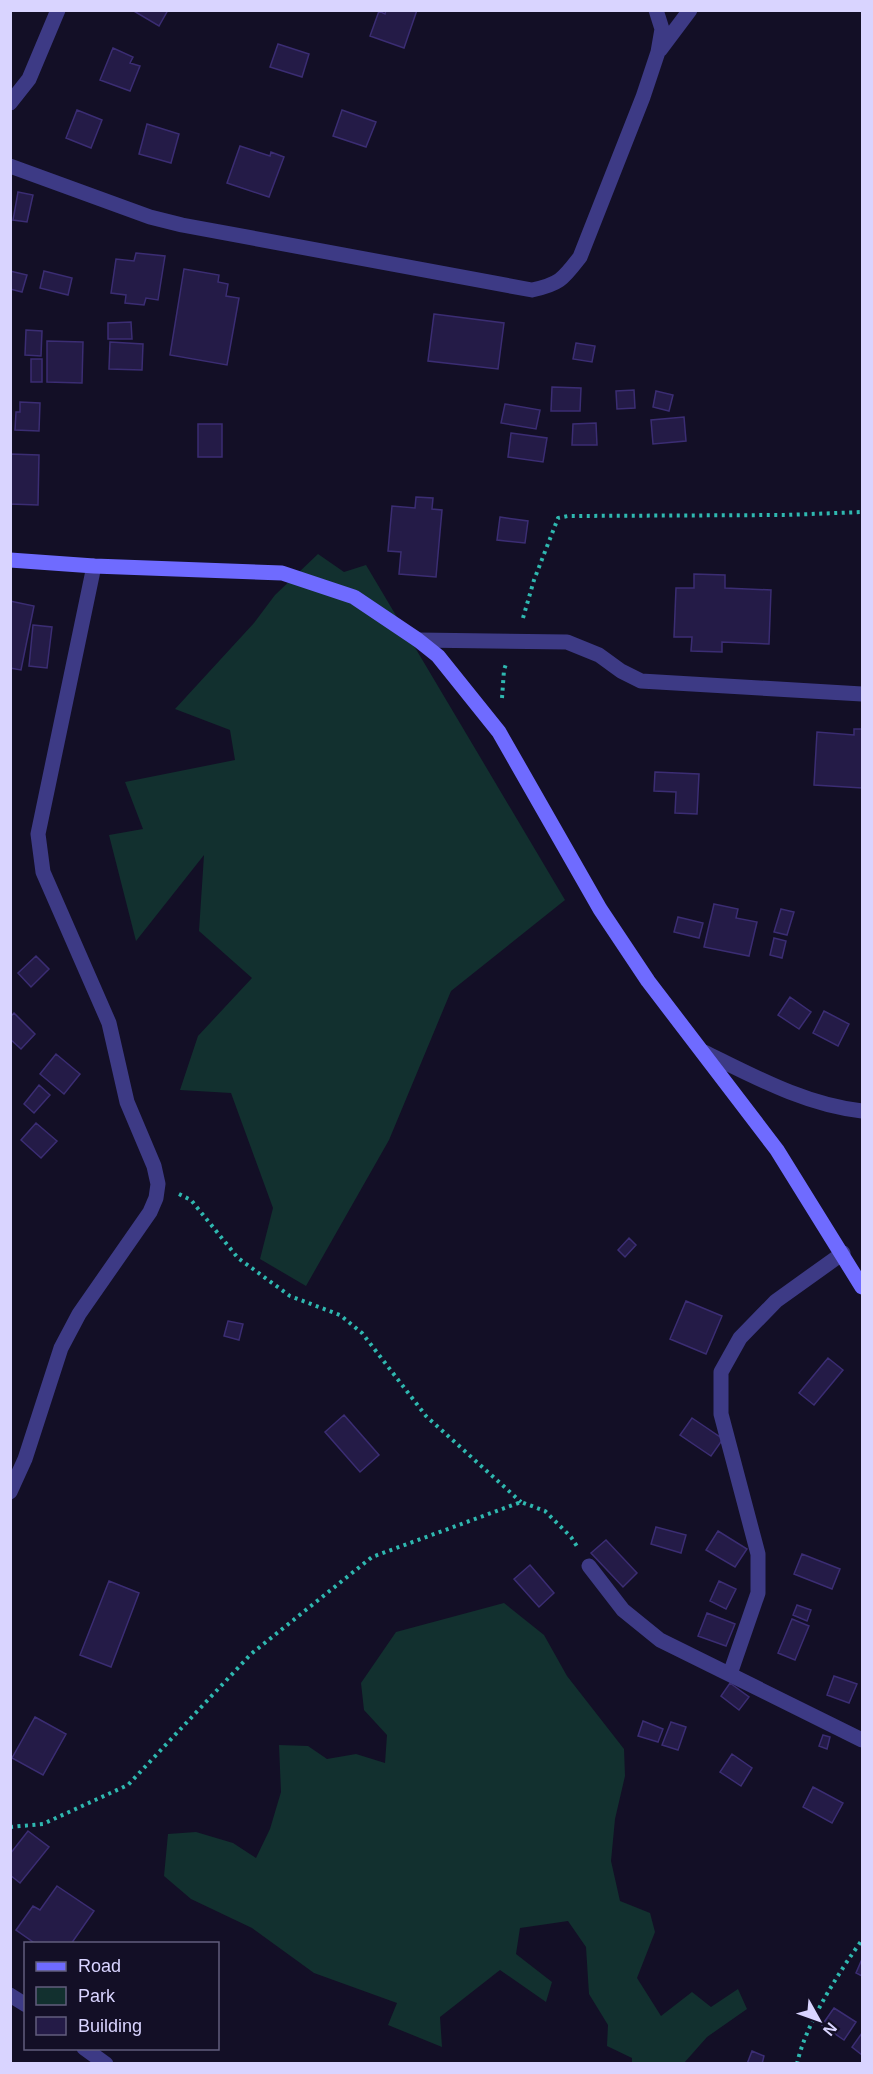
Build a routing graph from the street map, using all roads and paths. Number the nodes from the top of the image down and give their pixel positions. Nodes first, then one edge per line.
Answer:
1 (58, 10) edge
2 (656, 10) edge
3 (690, 10) edge
4 (658, 52) junction
5 (10, 103) edge
6 (10, 166) edge
7 (862, 512) edge
8 (10, 560) edge
9 (94, 566) junction
10 (418, 640) junction
11 (516, 641) junction
12 (862, 694) edge
13 (499, 732) junction
14 (704, 1052) junction
15 (862, 1111) edge
16 (158, 1184) junction
17 (843, 1254) junction
18 (862, 1287) edge
19 (10, 1492) edge
20 (522, 1502) junction
21 (589, 1566) joint
22 (730, 1674) junction
23 (862, 1740) edge
24 (10, 1827) edge
25 (862, 1940) edge
26 (10, 1995) edge
27 (24, 2004) edge
28 (85, 2050) edge
29 (106, 2064) edge
30 (797, 2064) edge

1 - 5 street
2 - 4 street
3 - 4 street
4 - 6 street
7 - 11 path
8 - 9 street
9 - 10 street
9 - 16 street
10 - 11 street
10 - 13 street
11 - 12 street
11 - 13 path
13 - 14 street
14 - 15 street
14 - 17 street
16 - 19 street
16 - 20 path
17 - 18 street
17 - 22 street
20 - 21 path
20 - 24 path
21 - 22 street
22 - 23 street
25 - 30 path
26 - 27 street
28 - 29 street

